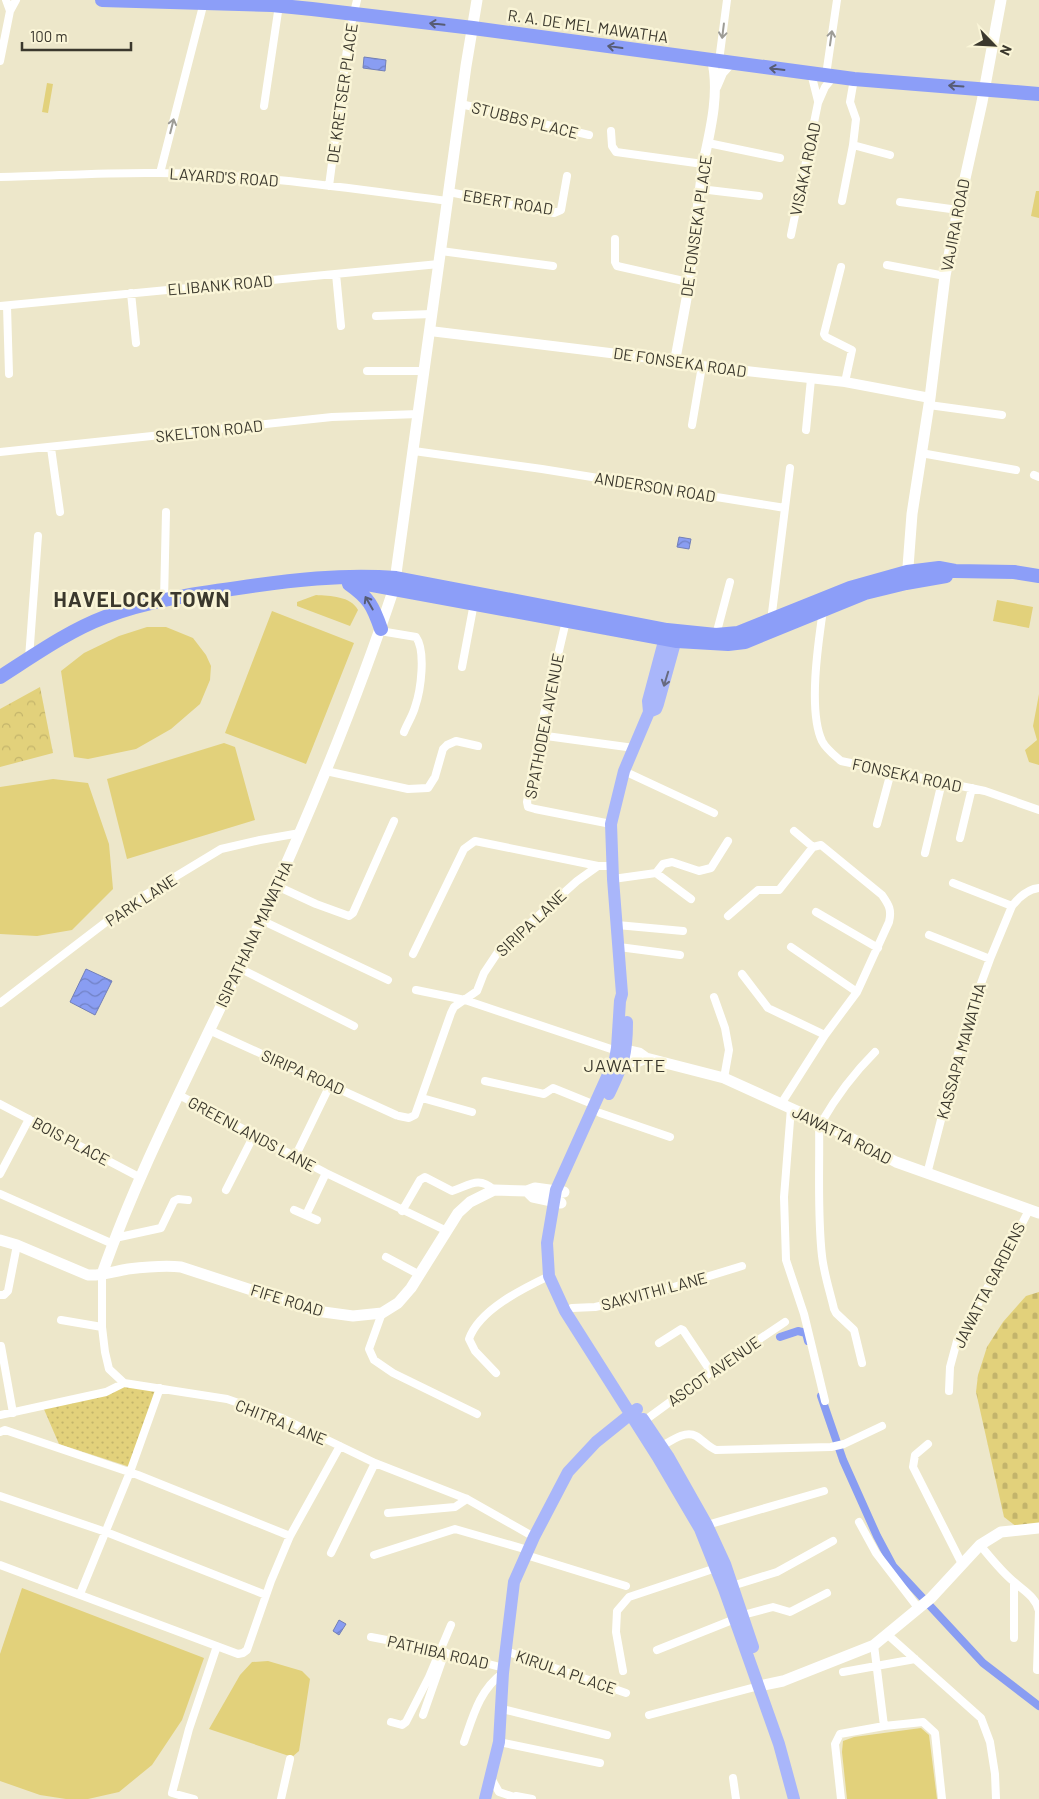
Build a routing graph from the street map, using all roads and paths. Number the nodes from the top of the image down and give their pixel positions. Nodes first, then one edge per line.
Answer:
1 (6, 0) edge
2 (16, 0) edge
3 (102, 0) edge
4 (357, 0) edge
5 (477, 0) edge
6 (727, 0) edge
7 (836, 0) edge
8 (1001, 0) edge
9 (204, 2) edge
10 (274, 4) edge
11 (313, 4) edge
12 (10, 11) junction
13 (352, 14) junction
14 (473, 28) junction
15 (0, 61) edge
16 (721, 62) junction
17 (811, 73) junction
18 (830, 76) junction
19 (854, 79) junction
20 (984, 88) junction
21 (715, 90) junction
22 (1039, 94) edge
23 (818, 103) junction
24 (461, 104) junction
25 (264, 106) dead end
26 (611, 131) dead end
27 (589, 136) dead end
28 (708, 144) junction
29 (853, 145) junction
30 (890, 155) dead end
31 (780, 158) dead end
32 (703, 164) junction
33 (160, 173) junction
34 (567, 176) dead end
35 (0, 177) edge
36 (329, 186) junction
37 (700, 189) junction
38 (759, 196) dead end
39 (448, 197) junction
40 (842, 201) dead end
41 (900, 202) dead end
42 (958, 210) junction
43 (791, 235) dead end
44 (615, 239) dead end
45 (441, 251) junction
46 (439, 264) junction
47 (887, 265) dead end
48 (554, 266) dead end
49 (841, 268) dead end
50 (336, 274) junction
51 (945, 276) junction
52 (688, 282) junction
53 (130, 294) junction
54 (4, 306) edge
55 (432, 314) junction
56 (376, 316) dead end
57 (341, 326) dead end
58 (430, 331) junction
59 (136, 343) dead end
60 (675, 361) junction
61 (702, 366) junction
62 (367, 371) dead end
63 (425, 371) junction
64 (9, 374) dead end
65 (811, 379) junction
66 (845, 382) junction
67 (929, 402) junction
68 (419, 414) junction
69 (1002, 415) dead end
70 (692, 425) dead end
71 (806, 430) dead end
72 (51, 448) junction
73 (414, 451) junction
74 (0, 452) edge
75 (922, 453) junction
76 (790, 468) dead end
77 (1016, 470) dead end
78 (785, 508) junction
79 (60, 512) dead end
80 (166, 512) dead end
81 (38, 536) dead end
82 (1039, 576) edge
83 (907, 577) junction
84 (730, 582) dead end
85 (395, 583) junction
86 (349, 584) junction
87 (164, 601) junction
88 (474, 603) junction
89 (823, 610) junction
90 (566, 620) junction
91 (771, 621) junction
92 (380, 630) junction
93 (672, 635) junction
94 (716, 635) junction
95 (29, 658) junction
96 (462, 667) dead end
97 (0, 677) edge
98 (0, 687) edge
99 (404, 732) dead end
100 (539, 735) junction
101 (478, 746) dead end
102 (634, 748) junction
103 (326, 771) junction
104 (624, 771) junction
105 (891, 772) junction
106 (942, 782) junction
107 (972, 788) junction
108 (1039, 810) edge
109 (714, 813) dead end
110 (394, 821) dead end
111 (612, 824) junction
112 (877, 824) dead end
113 (794, 831) dead end
114 (300, 833) junction
115 (960, 838) dead end
116 (728, 841) dead end
117 (813, 847) junction
118 (925, 853) dead end
119 (598, 866) junction
120 (613, 866) junction
121 (656, 874) junction
122 (613, 879) junction
123 (953, 883) dead end
124 (277, 886) junction
125 (1039, 888) edge
126 (691, 899) dead end
127 (1012, 906) junction
128 (816, 912) dead end
129 (728, 916) dead end
130 (261, 920) junction
131 (617, 925) junction
132 (683, 931) dead end
133 (930, 935) dead end
134 (619, 947) junction
135 (791, 947) dead end
136 (878, 948) junction
137 (413, 954) dead end
138 (680, 955) dead end
139 (990, 958) junction
140 (239, 968) junction
141 (742, 974) dead end
142 (388, 980) dead end
143 (416, 990) dead end
144 (857, 992) junction
145 (714, 997) dead end
146 (465, 1000) junction
147 (0, 1003) edge
148 (354, 1026) dead end
149 (209, 1030) junction
150 (825, 1035) junction
151 (875, 1052) dead end
152 (620, 1054) junction
153 (724, 1078) junction
154 (485, 1081) dead end
155 (330, 1085) junction
156 (179, 1095) junction
157 (422, 1098) junction
158 (0, 1104) edge
159 (786, 1106) junction
160 (597, 1109) junction
161 (472, 1112) dead end
162 (409, 1118) joint
163 (29, 1119) junction
164 (820, 1122) junction
165 (254, 1135) junction
166 (670, 1137) dead end
167 (295, 1157) junction
168 (326, 1173) junction
169 (0, 1174) edge
170 (927, 1174) junction
171 (141, 1178) junction
172 (226, 1190) dead end
173 (494, 1190) junction
174 (0, 1194) edge
175 (559, 1197) junction
176 (188, 1200) dead end
177 (294, 1210) dead end
178 (402, 1211) junction
179 (1034, 1211) edge
180 (306, 1215) junction
181 (317, 1220) dead end
182 (447, 1232) junction
183 (0, 1240) edge
184 (114, 1241) junction
185 (17, 1245) junction
186 (386, 1257) dead end
187 (742, 1266) dead end
188 (102, 1274) junction
189 (420, 1275) junction
190 (549, 1276) junction
191 (0, 1294) edge
192 (569, 1310) junction
193 (382, 1313) junction
194 (61, 1320) dead end
195 (785, 1322) dead end
196 (102, 1327) junction
197 (659, 1343) dead end
198 (1, 1346) edge
199 (862, 1363) dead end
200 (710, 1372) junction
201 (496, 1373) dead end
202 (124, 1383) junction
203 (160, 1388) junction
204 (949, 1391) dead end
205 (825, 1401) dead end
206 (633, 1411) junction
207 (13, 1413) junction
208 (477, 1414) dead end
209 (0, 1415) edge
210 (644, 1421) junction
211 (882, 1426) dead end
212 (0, 1432) edge
213 (928, 1444) dead end
214 (340, 1446) junction
215 (662, 1446) junction
216 (375, 1463) junction
217 (130, 1472) junction
218 (824, 1491) dead end
219 (0, 1496) edge
220 (467, 1499) junction
221 (388, 1513) dead end
222 (859, 1522) dead end
223 (707, 1525) junction
224 (1039, 1528) edge
225 (106, 1532) junction
226 (290, 1536) junction
227 (534, 1537) junction
228 (833, 1541) dead end
229 (980, 1546) junction
230 (527, 1552) junction
231 (331, 1553) dead end
232 (374, 1555) dead end
233 (962, 1564) junction
234 (0, 1565) edge
235 (716, 1568) junction
236 (1014, 1583) junction
237 (626, 1586) dead end
238 (732, 1586) junction
239 (827, 1593) dead end
240 (80, 1594) junction
241 (266, 1595) junction
242 (919, 1609) junction
243 (739, 1617) junction
244 (451, 1625) dead end
245 (888, 1635) junction
246 (371, 1637) dead end
247 (1014, 1638) dead end
248 (874, 1645) junction
249 (217, 1646) junction
250 (657, 1650) dead end
251 (442, 1651) junction
252 (506, 1651) junction
253 (915, 1659) junction
254 (876, 1666) junction
255 (504, 1670) junction
256 (1037, 1670) dead end
257 (623, 1671) dead end
258 (843, 1672) dead end
259 (763, 1686) junction
260 (626, 1693) dead end
261 (502, 1709) junction
262 (423, 1715) dead end
263 (649, 1715) dead end
264 (391, 1722) dead end
265 (884, 1726) junction
266 (607, 1735) dead end
267 (464, 1742) dead end
268 (499, 1742) junction
269 (290, 1759) dead end
270 (600, 1763) dead end
271 (491, 1778) junction
272 (734, 1778) dead end
273 (509, 1796) junction
274 (194, 1799) edge
275 (281, 1799) edge
276 (485, 1799) edge
277 (520, 1799) edge
278 (532, 1799) edge
279 (736, 1799) edge
280 (794, 1799) edge
281 (802, 1799) edge
282 (841, 1799) edge
283 (942, 1799) edge
284 (996, 1799) edge

1 - 12 street
2 - 12 street
3 - 9 highway, R. A. DE MEL MAWATHA
4 - 13 street, DE KRETSER PLACE
5 - 14 main road, ISIPATHANA MAWATHA
6 -> 16 street, DE FONSEKA PLACE
18 -> 7 street, VISAKA ROAD
8 - 20 main road, VAJIRA ROAD
9 - 10 highway, R. A. DE MEL MAWATHA
33 -> 9 street
10 - 11 highway, R. A. DE MEL MAWATHA
10 - 25 street
11 - 13 highway, R. A. DE MEL MAWATHA
12 - 15 street
14 -> 13 highway, R. A. DE MEL MAWATHA
13 - 36 street, DE KRETSER PLACE
16 -> 14 highway, R. A. DE MEL MAWATHA
14 - 24 main road, ISIPATHANA MAWATHA
17 -> 16 highway, R. A. DE MEL MAWATHA
16 - 21 street, DE FONSEKA PLACE
16 - 21 street, DE FONSEKA PLACE
17 - 18 highway, R. A. DE MEL MAWATHA
17 - 23 street, VISAKA ROAD
18 - 19 highway, R. A. DE MEL MAWATHA
18 - 23 street, VISAKA ROAD
20 -> 19 highway, R. A. DE MEL MAWATHA
19 - 29 street
20 - 22 highway, R. A. DE MEL MAWATHA
20 - 42 main road, VAJIRA ROAD
21 - 28 street, DE FONSEKA PLACE
23 - 43 street, VISAKA ROAD
24 - 27 street, STUBBS PLACE
24 - 39 main road, ISIPATHANA MAWATHA
26 - 32 street
28 - 31 street
28 - 32 street, DE FONSEKA PLACE
29 - 30 street
29 - 40 street
32 - 37 street, DE FONSEKA PLACE
33 - 35 street, LAYARD'S ROAD
33 - 36 street, LAYARD'S ROAD
34 - 39 street, EBERT ROAD
36 - 39 street, LAYARD'S ROAD
37 - 38 street
37 - 52 street, DE FONSEKA PLACE
39 - 45 main road, ISIPATHANA MAWATHA
41 - 42 street
42 - 51 main road, VAJIRA ROAD
44 - 52 street
45 - 46 main road, ISIPATHANA MAWATHA
45 - 48 street
46 - 50 street, ELIBANK ROAD
46 - 55 main road, ISIPATHANA MAWATHA
47 - 51 street
49 - 66 street
50 - 53 street, ELIBANK ROAD
50 - 57 street
51 - 67 main road, VAJIRA ROAD
52 - 60 street, DE FONSEKA PLACE
53 - 54 street, ELIBANK ROAD
53 - 59 street
54 - 64 street
55 - 56 street
55 - 58 main road, ISIPATHANA MAWATHA
58 - 60 street, DE FONSEKA ROAD
58 - 63 main road, ISIPATHANA MAWATHA
60 - 61 street, DE FONSEKA ROAD
61 - 65 street, DE FONSEKA ROAD
61 - 70 street
62 - 63 street
63 - 68 main road, ISIPATHANA MAWATHA
65 - 66 street, DE FONSEKA ROAD
65 - 71 street
66 - 67 street, DE FONSEKA ROAD
67 - 69 street, DE FONSEKA ROAD
67 - 75 main road, VAJIRA ROAD
68 - 72 street, SKELTON ROAD
68 - 73 main road, ISIPATHANA MAWATHA
72 - 74 street, SKELTON ROAD
72 - 79 street
73 - 78 street, ANDERSON ROAD
73 - 85 main road, ISIPATHANA MAWATHA
75 - 77 street
75 - 83 main road, VAJIRA ROAD
76 - 78 street
78 - 91 street
80 - 87 street
81 - 95 street
82 - 83 highway
83 - 89 highway
83 - 91 highway
84 - 94 street
85 - 86 highway
85 - 87 highway
85 - 88 highway
85 - 92 main road, ISIPATHANA MAWATHA
85 - 93 highway
92 -> 86 highway
86 - 98 highway
87 - 95 highway
88 - 90 highway
88 - 96 street
89 - 93 highway
89 - 105 street, FONSEKA ROAD
90 - 93 highway
90 - 100 street, SPATHODEA AVENUE
91 - 94 highway
92 - 99 street
92 - 103 main road, ISIPATHANA MAWATHA
93 - 94 highway
93 - 102 main road
95 - 97 highway
100 - 102 street
100 - 111 street, SPATHODEA AVENUE
101 - 103 street
102 - 104 main road
103 - 114 main road, ISIPATHANA MAWATHA
104 - 109 street
104 - 111 main road
105 - 106 street, FONSEKA ROAD
105 - 112 street
106 - 107 street, FONSEKA ROAD
106 - 118 street
107 - 108 street, FONSEKA ROAD
107 - 115 street
110 - 124 street
111 - 120 main road
113 - 117 street
114 - 124 main road, ISIPATHANA MAWATHA
114 - 147 street, PARK LANE
116 - 121 street
117 - 129 street
117 - 136 street
119 - 120 street
119 - 137 street
119 - 146 street, SIRIPA LANE
120 - 122 main road
121 - 122 street
121 - 126 street
122 - 131 main road
123 - 127 street
124 - 130 main road, ISIPATHANA MAWATHA
125 - 127 street, KASSAPA MAWATHA
127 - 139 street, KASSAPA MAWATHA
128 - 136 street
130 - 140 main road, ISIPATHANA MAWATHA
130 - 142 street
131 - 132 street
131 - 134 main road
133 - 139 street
134 - 138 street
134 - 152 main road
135 - 144 street
136 - 144 street
139 - 170 street, KASSAPA MAWATHA
140 - 148 street
140 - 149 main road, ISIPATHANA MAWATHA
141 - 150 street
143 - 146 street
144 - 150 street
145 - 153 street
146 - 152 street
146 - 157 street, SIRIPA LANE
149 - 155 street, SIRIPA ROAD
149 - 156 main road, ISIPATHANA MAWATHA
150 - 159 street
151 - 164 street
152 - 153 main road, JAWATTA ROAD
152 - 160 main road
153 - 159 main road, JAWATTA ROAD
154 - 160 street
155 - 162 street, SIRIPA ROAD
155 - 167 street
156 - 165 street, GREENLANDS LANE
156 - 171 main road, ISIPATHANA MAWATHA
157 - 161 street
157 - 162 street, SIRIPA LANE
158 - 163 street, BOIS PLACE
159 - 164 main road, JAWATTA ROAD
159 - 205 street
160 - 166 street
160 - 175 main road
163 - 169 street
163 - 171 street, BOIS PLACE
164 - 170 main road, JAWATTA ROAD
164 - 199 street
165 - 167 street, GREENLANDS LANE
165 - 172 street
167 - 168 street, GREENLANDS LANE
168 - 178 street, GREENLANDS LANE
168 - 180 street
170 - 179 main road, JAWATTA ROAD
171 - 184 main road, ISIPATHANA MAWATHA
173 - 175 main road
173 - 178 street
173 - 182 main road
174 - 184 street
175 - 190 main road
175 - 192 main road
176 - 184 street
177 - 180 street
178 - 182 street, GREENLANDS LANE
179 - 204 street, JAWATTA GARDENS
180 - 181 street
182 - 189 main road
183 - 185 main road, FIFE ROAD
184 - 188 main road, ISIPATHANA MAWATHA
185 - 188 main road, FIFE ROAD
185 - 191 street
186 - 189 street
187 - 192 street, SAKVITHI LANE
188 - 193 main road, FIFE ROAD
188 - 196 street
189 - 193 main road
190 - 192 main road
190 - 201 street
192 - 206 main road
193 - 208 street
194 - 196 street
195 - 200 street, ASCOT AVENUE
196 - 202 street
197 - 200 street
198 - 207 street
200 - 210 street, ASCOT AVENUE
202 - 203 street, CHITRA LANE
202 - 207 street
203 - 214 street, CHITRA LANE
203 - 217 street
206 - 210 main road
206 - 227 main road
206 - 235 main road
207 - 209 street
210 - 215 main road
211 - 215 street
212 - 217 street
213 - 233 street
214 - 216 street, CHITRA LANE
214 - 226 street
215 - 223 main road
216 - 220 street, CHITRA LANE
216 - 231 street
217 - 225 street
217 - 226 street
218 - 223 street
219 - 225 street
220 - 221 street
220 - 227 street, CHITRA LANE
222 - 242 street
223 - 238 main road
224 - 229 main road
225 - 240 street
225 - 241 street
226 - 241 street
227 - 230 main road
228 - 238 street
229 - 233 main road
229 - 236 street
230 - 232 street
230 - 237 street
230 - 252 main road
233 - 242 main road
234 - 240 street
235 - 243 main road
235 - 257 street
236 - 247 street
236 - 256 street
238 - 243 main road
239 - 243 street
240 - 249 street
241 - 249 street
242 - 245 main road
243 - 250 street
243 - 259 main road
244 - 251 street
245 - 248 main road
245 - 253 street
246 - 251 street, PATHIBA ROAD
248 - 254 street
248 - 259 main road
249 - 274 street
251 - 255 street, PATHIBA ROAD
251 - 262 street
251 - 264 street
252 - 255 main road
252 - 260 street, KIRULA PLACE
253 - 254 street
253 - 284 street
254 - 258 street
254 - 265 street
255 - 261 main road
255 - 267 street
259 - 263 street
259 - 280 main road
259 - 281 main road
261 - 266 street
261 - 268 main road
265 - 282 street
265 - 283 street
268 - 270 street
268 - 271 main road
269 - 275 street
271 - 273 street
271 - 276 main road
272 - 279 street
273 - 277 street
273 - 278 street

